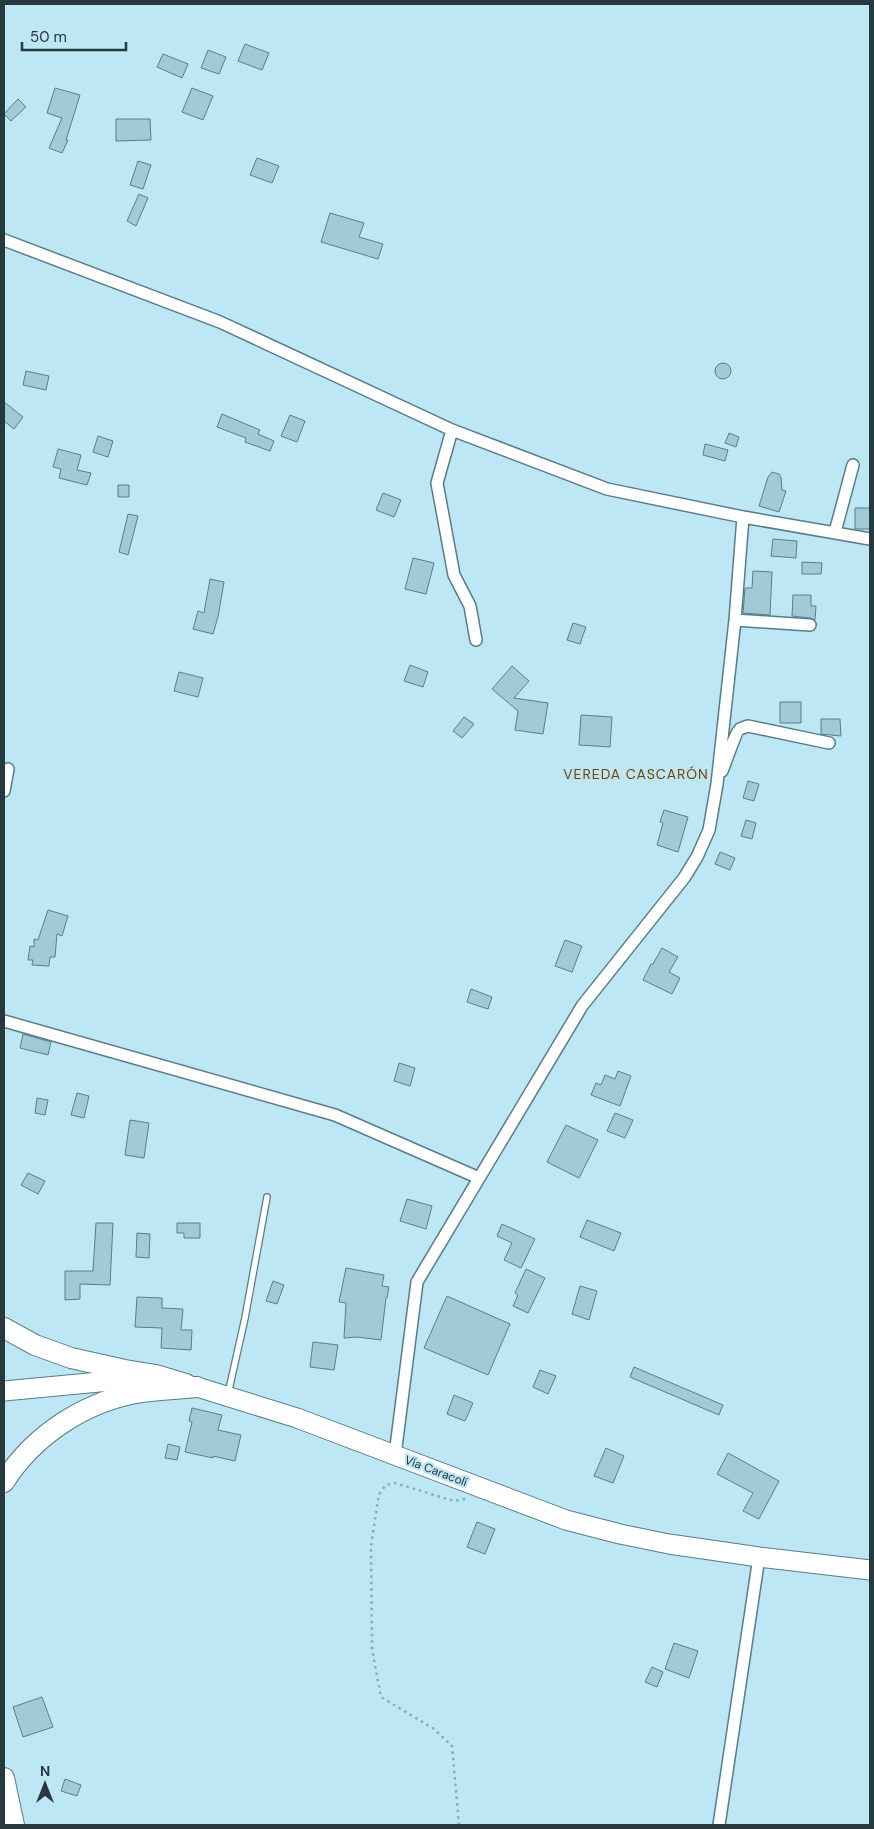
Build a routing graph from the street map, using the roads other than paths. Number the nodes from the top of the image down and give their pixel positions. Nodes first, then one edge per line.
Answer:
1 (4, 240) edge
2 (452, 430) junction
3 (853, 465) dead end
4 (743, 517) junction
5 (835, 532) junction
6 (870, 539) edge
7 (735, 620) junction
8 (810, 626) dead end
9 (476, 640) dead end
10 (830, 743) dead end
11 (8, 769) dead end
12 (717, 784) junction
13 (4, 791) edge
14 (4, 1021) edge
15 (479, 1178) junction
16 (267, 1197) dead end
17 (4, 1328) edge
18 (197, 1387) junction
19 (4, 1391) edge
20 (227, 1396) junction
21 (395, 1455) junction
22 (4, 1482) edge
23 (759, 1557) junction
24 (870, 1570) edge
25 (4, 1778) edge
26 (14, 1825) edge
27 (719, 1825) edge

1 - 2 street
2 - 4 street
2 - 9 street
3 - 5 street
4 - 5 street
4 - 7 street
5 - 6 street
7 - 8 street
7 - 12 street
10 - 12 street
11 - 13 street
12 - 15 street
14 - 15 street
15 - 21 street
16 - 20 lane
17 - 18 highway
18 - 19 main road, Vía Caracolí
18 - 20 main road, Vía Caracolí
18 - 22 highway
20 - 21 main road, Vía Caracolí
21 - 23 main road, Vía Caracolí
23 - 24 main road, Vía Caracolí
23 - 27 street
25 - 26 highway

